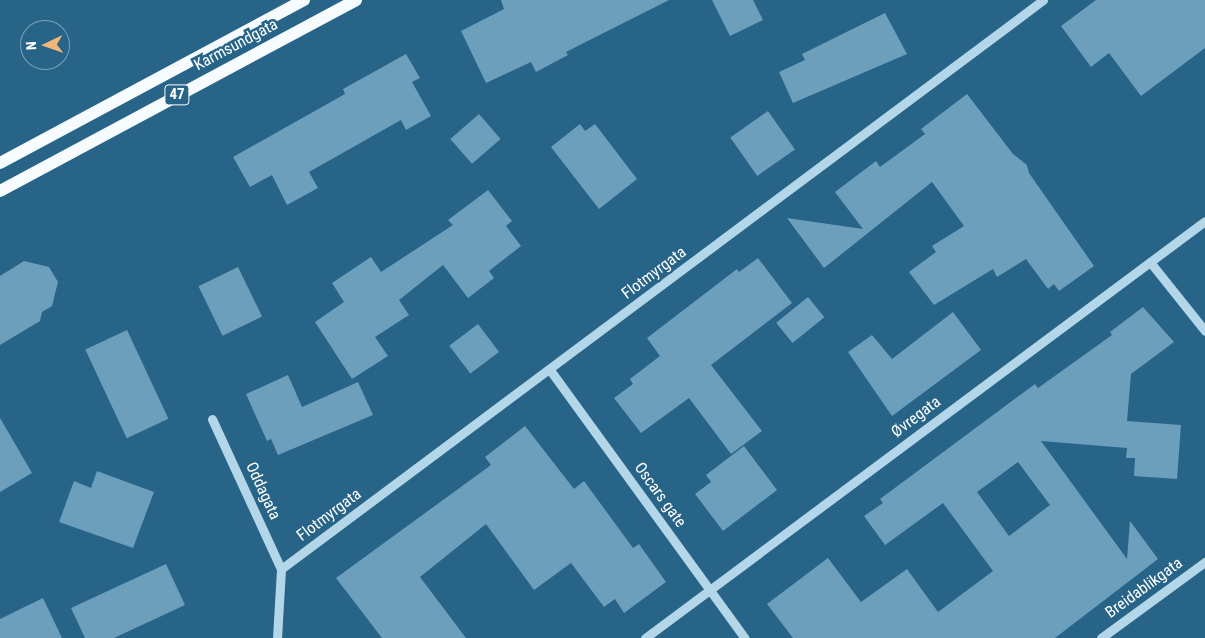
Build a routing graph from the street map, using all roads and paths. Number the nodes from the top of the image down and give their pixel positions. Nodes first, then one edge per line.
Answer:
1 (304, 0) edge
2 (356, 0) edge
3 (1043, 0) edge
4 (0, 163) edge
5 (0, 191) edge
6 (1205, 220) edge
7 (1150, 262) junction
8 (1205, 331) edge
9 (550, 370) junction
10 (212, 419) dead end
11 (1205, 562) edge
12 (281, 569) junction
13 (711, 590) junction
14 (277, 638) edge
15 (645, 638) edge
16 (745, 638) edge
17 (1101, 638) edge

1 - 4 main road, Karmsundgata / 47
2 - 5 main road, Karmsundgata / 47
3 - 9 street, Flotmyrgata
6 - 7 street, Øvregata
7 - 8 street
7 - 13 street, Øvregata
9 - 12 street, Flotmyrgata
9 - 13 street, Oscars gate
10 - 12 street, Oddagata
11 - 17 street, Breidablikgata
12 - 14 street, Oddagata
13 - 15 street, Øvregata
13 - 16 street, Oscars gate

